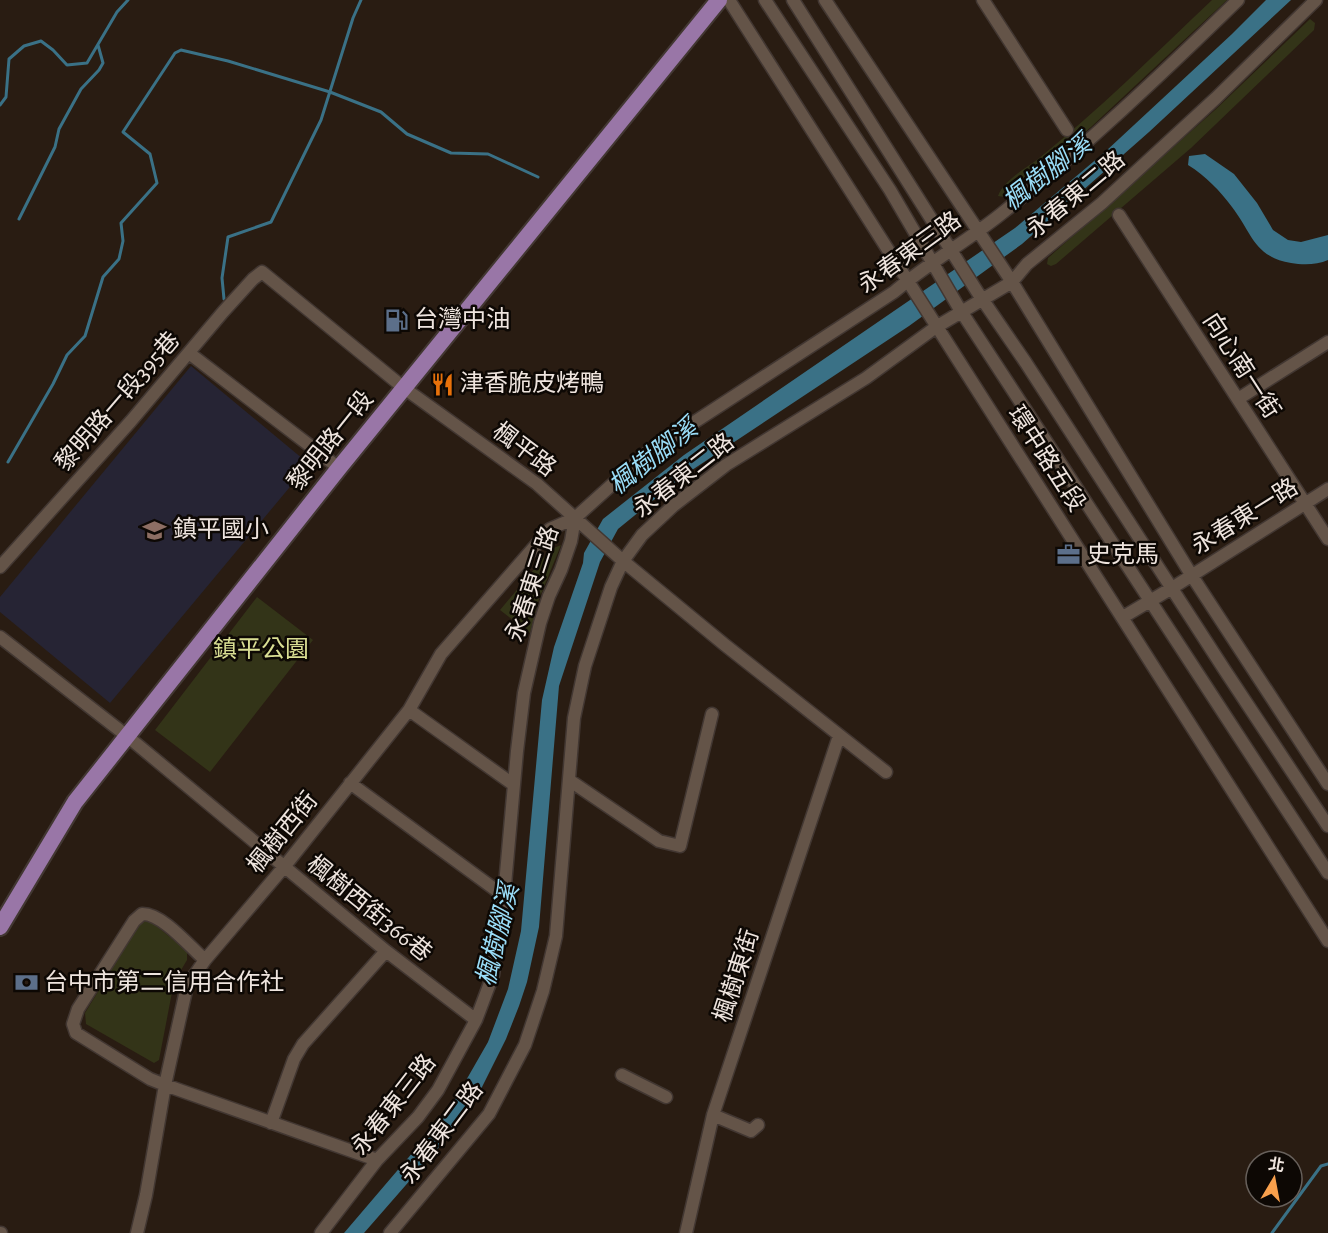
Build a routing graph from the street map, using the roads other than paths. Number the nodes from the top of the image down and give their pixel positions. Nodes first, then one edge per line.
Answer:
1 (718, 0) edge
2 (729, 0) edge
3 (765, 0) edge
4 (793, 0) edge
5 (825, 0) edge
6 (983, 0) edge
7 (1238, 0) edge
8 (1316, 0) edge
9 (1067, 130) dead end
10 (1119, 215) dead end
11 (979, 233) junction
12 (952, 251) junction
13 (934, 264) junction
14 (269, 277) joint
15 (1010, 279) junction
16 (909, 282) junction
17 (981, 297) junction
18 (961, 310) junction
19 (935, 325) junction
20 (1328, 342) edge
21 (189, 353) junction
22 (404, 388) junction
23 (1238, 399) junction
24 (339, 468) junction
25 (1328, 489) edge
26 (1305, 504) junction
27 (579, 522) junction
28 (1328, 539) edge
29 (623, 561) junction
30 (0, 567) edge
31 (1192, 576) junction
32 (1172, 588) junction
33 (1149, 602) junction
34 (1123, 617) junction
35 (0, 638) edge
36 (409, 710) junction
37 (712, 714) dead end
38 (127, 736) junction
39 (839, 736) junction
40 (886, 772) dead end
41 (569, 780) junction
42 (350, 783) junction
43 (1328, 784) edge
44 (514, 785) junction
45 (1328, 826) edge
46 (284, 867) junction
47 (1328, 873) edge
48 (504, 896) junction
49 (0, 927) edge
50 (1326, 935) edge
51 (386, 951) junction
52 (205, 960) junction
53 (476, 1020) junction
54 (622, 1075) dead end
55 (165, 1085) junction
56 (666, 1097) dead end
57 (713, 1115) junction
58 (271, 1123) junction
59 (758, 1125) dead end
60 (377, 1160) junction
61 (137, 1233) edge
62 (321, 1233) edge
63 (390, 1233) edge
64 (686, 1233) edge

1 - 22 main road, 黎明路一段
2 - 16 street, 環中路五段
3 - 13 street, 環中路五段
4 - 12 street, 環中路五段
5 - 11 street
6 - 9 street
7 - 11 street, 永春東三路
8 - 15 street, 永春東二路
10 - 23 street, 向心南一街
11 - 12 street, 永春東三路
11 - 15 street
12 - 13 street, 永春東三路
12 - 17 street, 環中路五段
13 - 16 street, 永春東三路
13 - 18 street, 環中路五段
14 - 21 street, 黎明路一段395巷
14 - 22 street, 楓平路
15 - 17 street, 永春東二路
15 - 31 street
16 - 19 street, 環中路五段
16 - 27 street, 永春東三路
17 - 18 street, 永春東二路
17 - 32 street, 環中路五段
18 - 19 street, 永春東二路
18 - 33 street, 環中路五段
19 - 29 street, 永春東二路
19 - 34 street, 環中路五段
20 - 23 street
21 - 24 street
21 - 30 street, 黎明路一段395巷
22 - 24 main road, 黎明路一段
22 - 27 street, 楓平路
23 - 26 street, 向心南一街
24 - 38 main road, 黎明路一段
25 - 26 street, 永春東一路
26 - 28 street, 向心南一街
26 - 31 street, 永春東一路
27 - 29 street, 楓平路
27 - 36 street, 楓樹西街
27 - 44 street, 永春東三路
29 - 39 street
29 - 41 street, 永春東二路
31 - 32 street, 永春東一路
31 - 43 street
32 - 33 street, 永春東一路
32 - 45 street, 環中路五段
33 - 34 street, 永春東一路
33 - 47 street, 環中路五段
34 - 50 street, 環中路五段
35 - 38 street
36 - 42 street, 楓樹西街
36 - 44 street
37 - 41 street
38 - 46 street, 楓樹西街366巷
38 - 49 main road, 黎明路一段
39 - 40 street
39 - 57 street, 楓樹東街
41 - 63 street, 永春東二路
42 - 46 street, 楓樹西街
42 - 48 street
44 - 48 street, 永春東三路
46 - 51 street, 楓樹西街366巷
46 - 52 street, 楓樹西街
48 - 53 street, 永春東三路
51 - 53 street, 楓樹西街366巷
51 - 58 street
52 - 55 street, 楓樹西街
52 - 55 street
53 - 60 street, 永春東三路
54 - 56 street
55 - 58 street
55 - 61 street, 楓樹西街
57 - 59 street
57 - 64 street, 楓樹東街
58 - 60 street
60 - 62 street, 永春東三路

